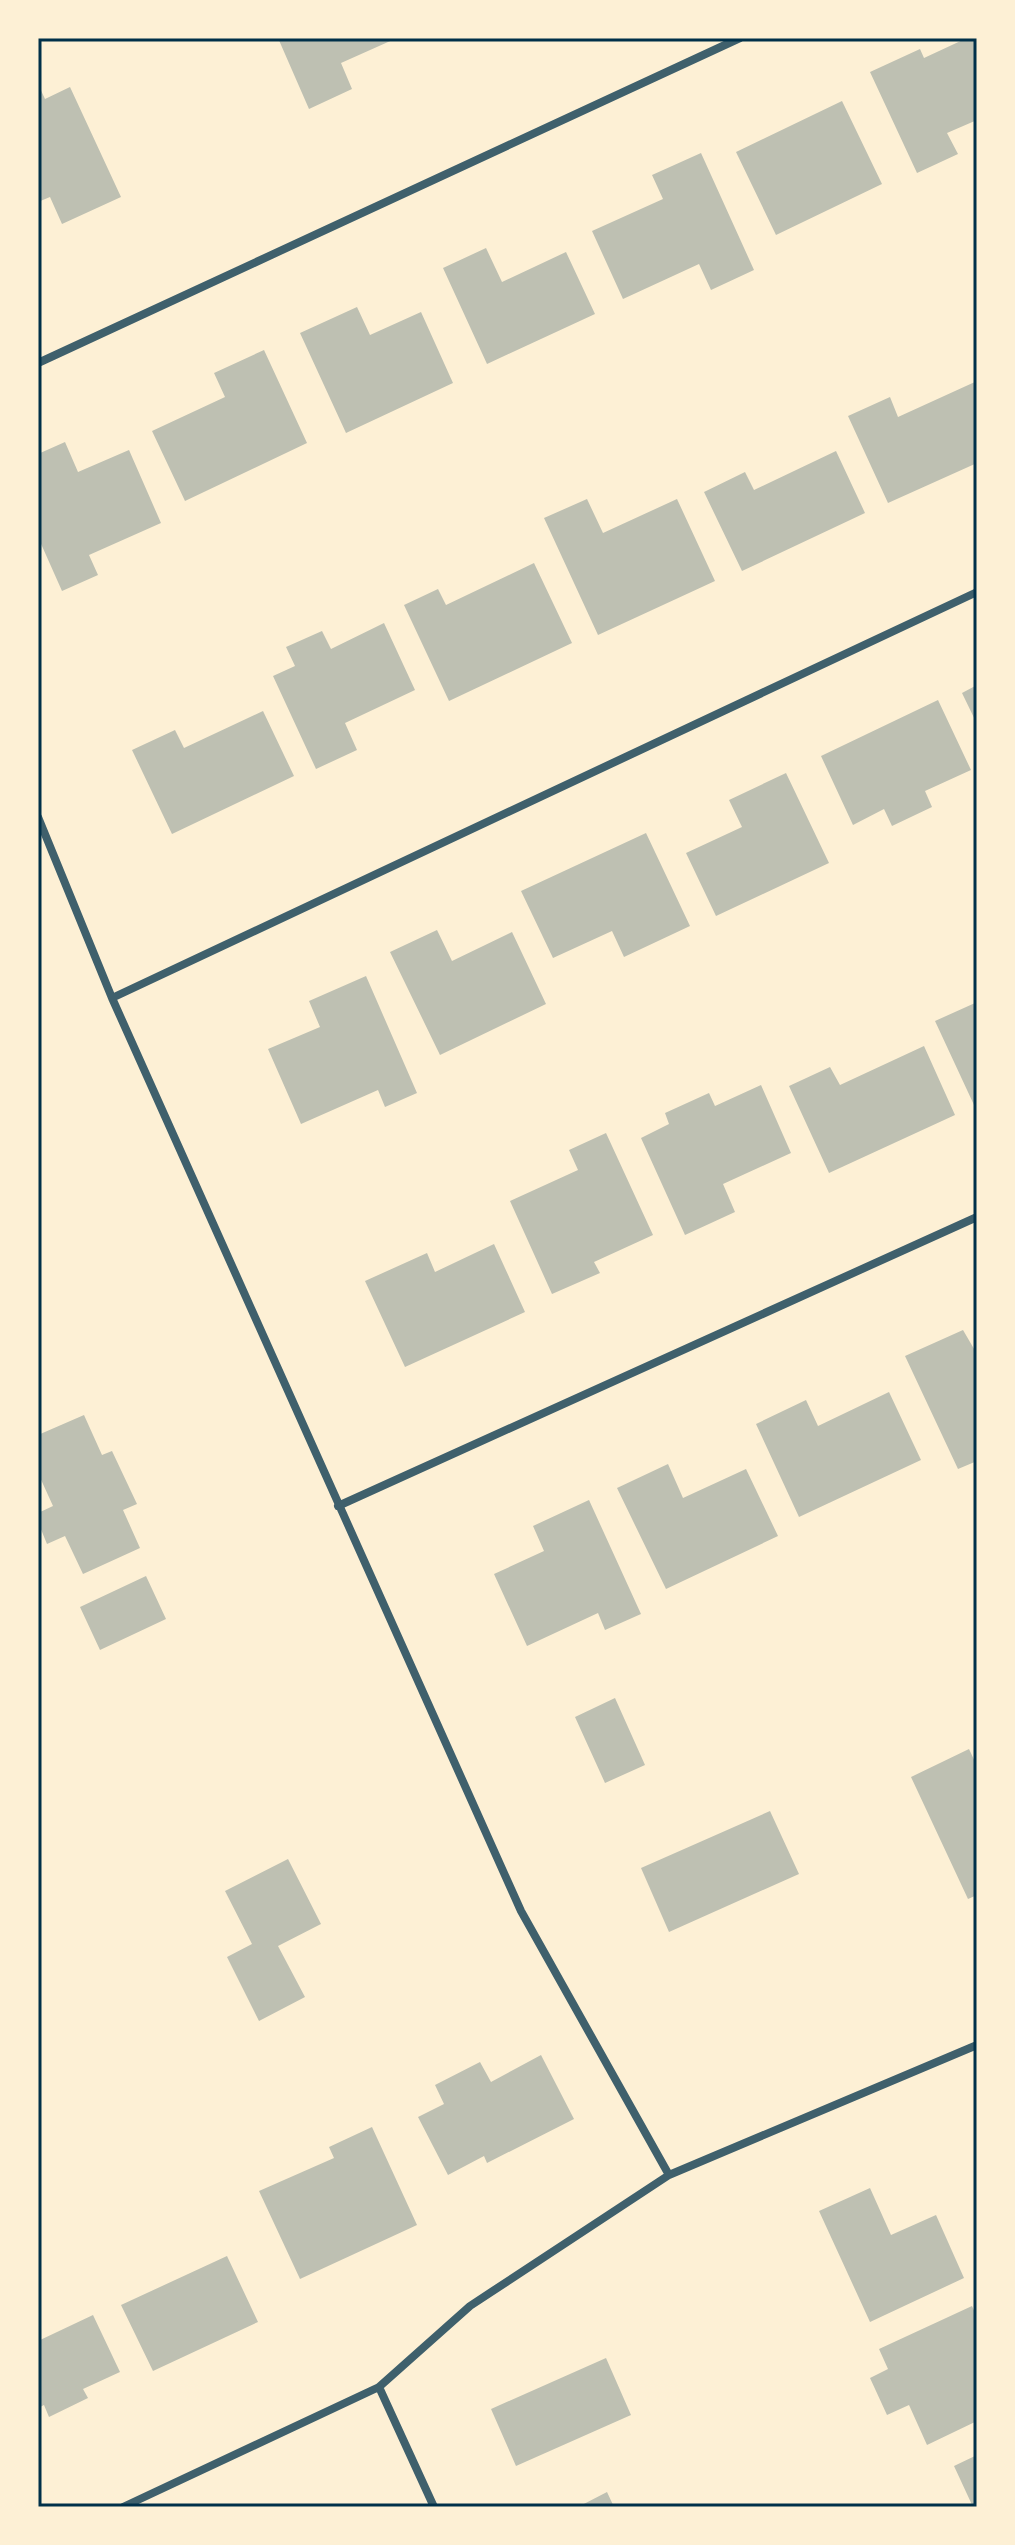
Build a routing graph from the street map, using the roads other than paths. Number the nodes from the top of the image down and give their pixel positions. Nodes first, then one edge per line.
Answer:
1 (740, 38) edge
2 (38, 363) edge
3 (977, 592) edge
4 (38, 817) edge
5 (112, 998) junction
6 (977, 1217) edge
7 (338, 1506) junction
8 (974, 2046) edge
9 (977, 2060) edge
10 (669, 2175) junction
11 (379, 2387) junction
12 (123, 2507) edge
13 (434, 2507) edge

1 - 2 street
3 - 5 street
4 - 5 street
5 - 7 street
6 - 7 street
7 - 10 street
8 - 9 street
8 - 10 street
10 - 11 street
11 - 12 street
11 - 13 street

